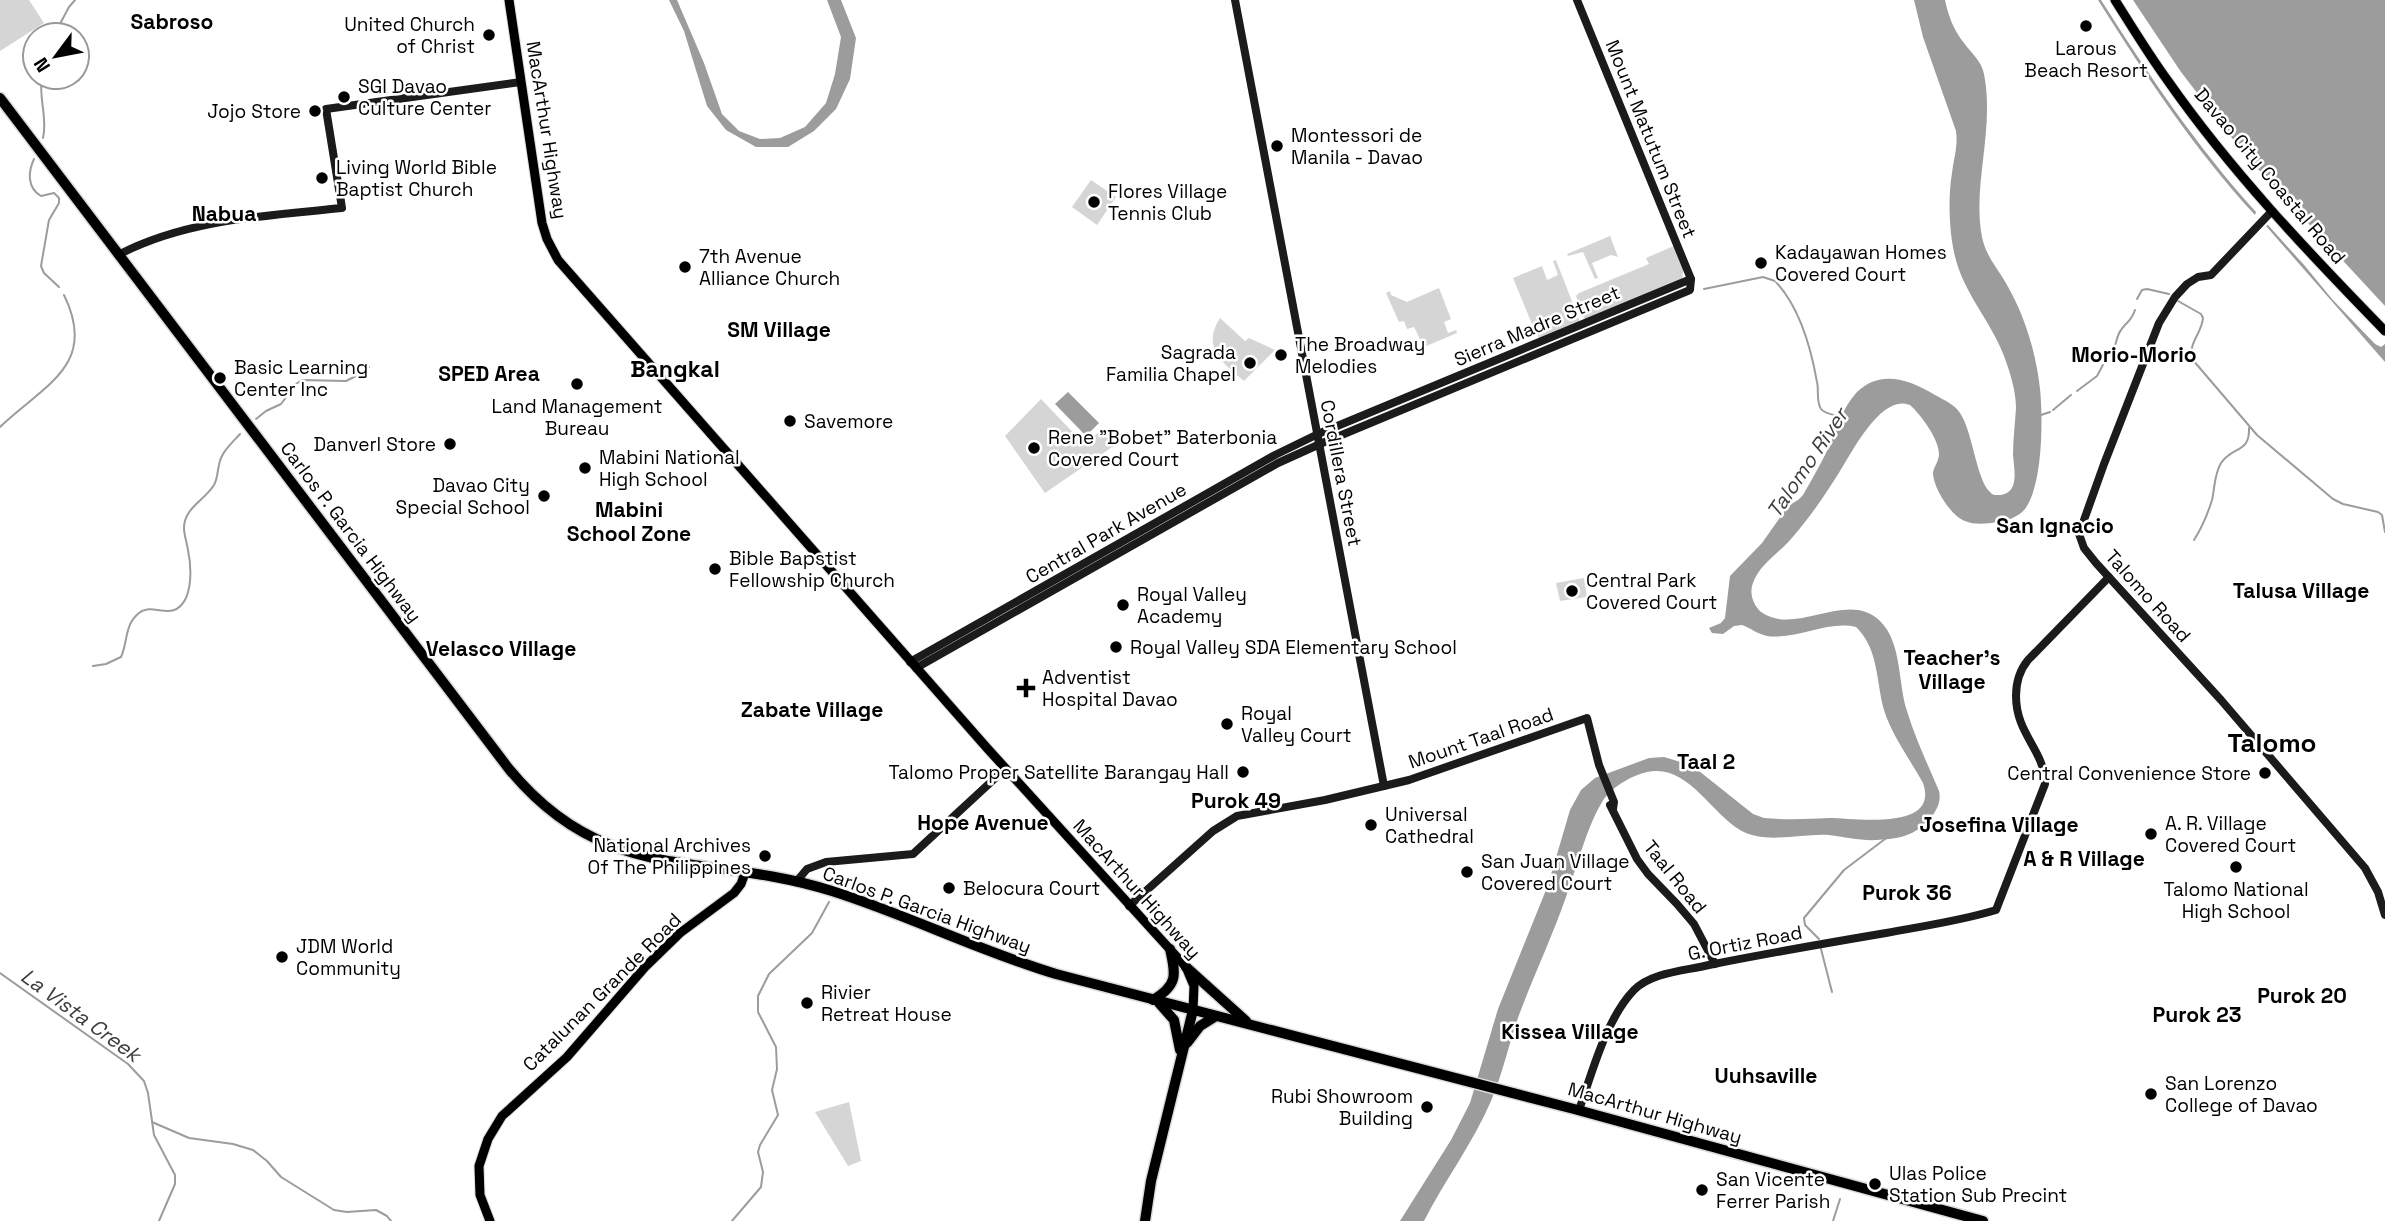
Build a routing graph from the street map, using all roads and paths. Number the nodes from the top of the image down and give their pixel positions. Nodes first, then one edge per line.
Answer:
1 (509, 0) edge
2 (1235, 0) edge
3 (1577, 0) edge
4 (2115, 0) edge
5 (521, 82) junction
6 (0, 98) edge
7 (2272, 211) junction
8 (118, 255) junction
9 (1692, 279) junction
10 (2385, 331) edge
11 (1318, 434) junction
12 (1320, 444) junction
13 (2109, 577) junction
14 (1044, 591) junction
15 (913, 665) junction
16 (1587, 718) joint
17 (1005, 769) junction
18 (1384, 786) junction
19 (745, 873) junction
20 (796, 882) junction
21 (1129, 906) junction
22 (2385, 915) edge
23 (1170, 950) junction
24 (1715, 964) junction
25 (1186, 967) junction
26 (1153, 1000) junction
27 (1193, 1010) junction
28 (1216, 1016) junction
29 (1251, 1025) junction
30 (1184, 1049) junction
31 (1181, 1061) junction
32 (1579, 1110) junction
33 (490, 1221) edge
34 (1145, 1221) edge
35 (1983, 1221) edge

1 - 5 main road, MacArthur Highway
2 - 11 street, Cordillera Street
3 - 9 street, Mount Matutum Street
4 - 7 main road, Davao City Coastal Road
5 - 8 street
5 - 15 main road, MacArthur Highway
6 - 8 highway, Carlos P. Garcia Highway
7 - 10 main road, Davao City Coastal Road
7 - 13 street, Talomo Road
8 - 19 highway, Carlos P. Garcia Highway
9 - 11 street, Sierra Madre Street
9 - 12 street, Sierra Madre Street
11 - 12 street, Cordillera Street
11 - 14 street, Central Park Avenue
12 - 14 street, Central Park Avenue
12 - 18 street, Cordillera Street
13 - 22 street, Talomo Road
13 - 24 street, G. Ortiz Road
14 - 15 street, Central Park Avenue
15 - 17 main road, MacArthur Highway
16 - 18 street, Mount Taal Road
16 - 24 street, Taal Road
17 - 20 street
17 - 21 main road, MacArthur Highway
18 - 21 street, Mount Taal Road
19 - 20 highway, Carlos P. Garcia Highway
19 - 33 main road, Catalunan Grande Road
20 - 26 highway, Carlos P. Garcia Highway
21 - 23 main road, MacArthur Highway
23 - 25 main road, MacArthur Highway
23 - 26 highway
24 - 32 street, G. Ortiz Road
25 - 27 main road, MacArthur Highway
25 - 29 highway
26 - 27 highway, Carlos P. Garcia Highway
26 - 31 highway
27 - 28 highway, MacArthur Highway
27 - 30 highway
28 - 29 highway, MacArthur Highway
28 - 30 highway
29 - 32 highway, MacArthur Highway
30 - 31 highway
31 - 34 highway
32 - 35 highway, MacArthur Highway

